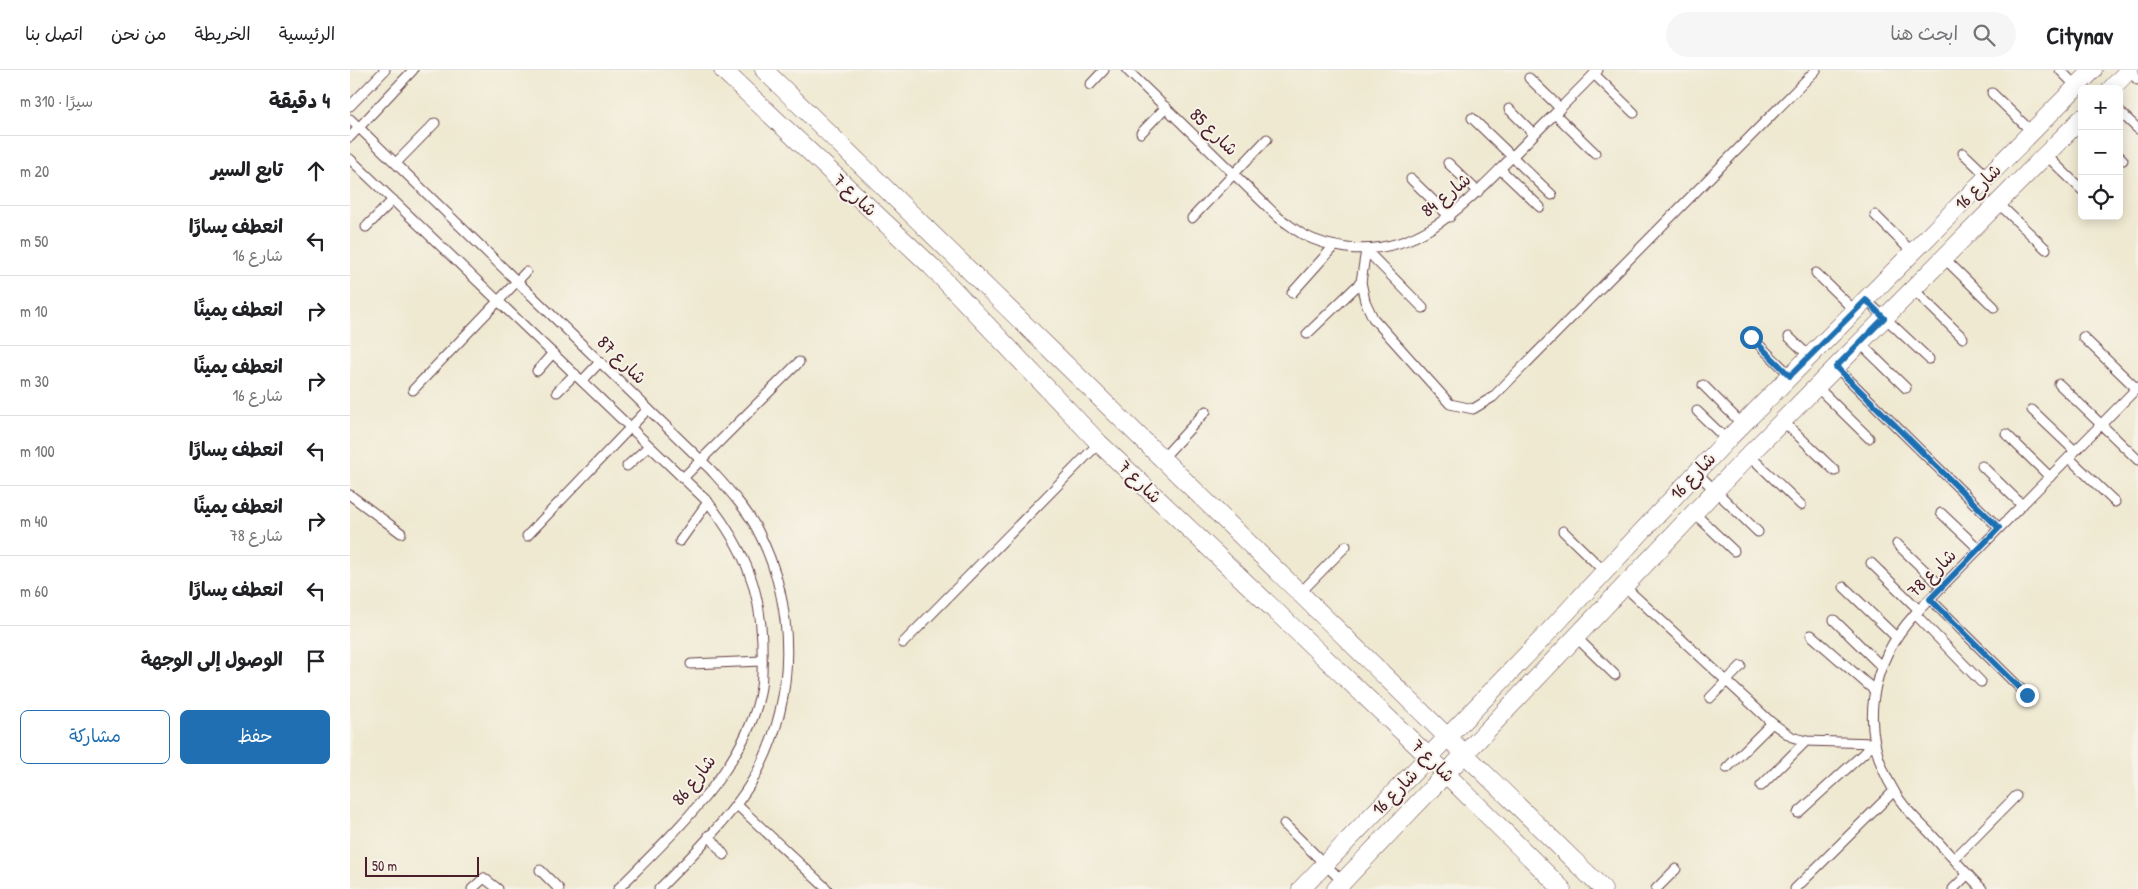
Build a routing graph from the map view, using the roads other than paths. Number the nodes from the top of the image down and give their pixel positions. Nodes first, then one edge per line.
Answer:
1 (385, 70) edge
2 (413, 70) edge
3 (723, 70) edge
4 (764, 70) edge
5 (1104, 70) edge
6 (1127, 70) edge
7 (1816, 70) edge
8 (2060, 70) edge
9 (2093, 70) edge
10 (2129, 70) edge
11 (1596, 72) edge
12 (1529, 78) dead end
13 (2138, 80) edge
14 (1090, 85) dead end
15 (2082, 85) edge
16 (2115, 85) edge
17 (2078, 88) edge
18 (2078, 90) edge
19 (1992, 93) dead end
20 (350, 106) edge
21 (1166, 107) junction
22 (1508, 109) dead end
23 (1557, 111) junction
24 (1634, 112) dead end
25 (2123, 114) edge
26 (1472, 118) dead end
27 (350, 119) edge
28 (2078, 122) edge
29 (435, 123) dead end
30 (359, 128) junction
31 (2138, 129) edge
32 (2032, 132) junction
33 (1141, 133) dead end
34 (1534, 134) junction
35 (350, 137) edge
36 (1267, 139) dead end
37 (1595, 153) dead end
38 (1962, 153) dead end
39 (2046, 155) junction
40 (1512, 157) junction
41 (350, 159) edge
42 (1448, 163) dead end
43 (396, 164) junction
44 (1500, 169) junction
45 (1234, 174) junction
46 (1988, 177) junction
47 (1411, 179) dead end
48 (2078, 186) edge
49 (1478, 192) junction
50 (1552, 195) dead end
51 (393, 200) junction
52 (1998, 203) junction
53 (1540, 207) dead end
54 (1875, 215) dead end
55 (1450, 217) junction
56 (1192, 218) dead end
57 (1279, 218) joint
58 (366, 227) dead end
59 (1334, 246) junction
60 (2046, 249) dead end
61 (1366, 250) junction
62 (1913, 252) junction
63 (1944, 258) junction
64 (526, 272) dead end
65 (1816, 273) dead end
66 (516, 281) junction
67 (1361, 282) junction
68 (1913, 289) junction
69 (1292, 292) dead end
70 (498, 301) junction
71 (1860, 306) junction
72 (1994, 307) dead end
73 (1423, 308) dead end
74 (1884, 318) junction
75 (1307, 334) dead end
76 (1789, 336) dead end
77 (1751, 337) dead end
78 (2083, 337) dead end
79 (1963, 338) dead end
80 (1860, 343) junction
81 (553, 353) junction
82 (1810, 357) junction
83 (1929, 360) dead end
84 (600, 362) junction
85 (800, 362) dead end
86 (1836, 367) junction
87 (537, 371) dead end
88 (1790, 376) junction
89 (578, 378) junction
90 (2059, 384) dead end
91 (1703, 385) dead end
92 (1816, 387) junction
93 (1906, 388) dead end
94 (2137, 388) edge
95 (413, 390) dead end
96 (557, 392) dead end
97 (648, 409) junction
98 (2032, 410) dead end
99 (1206, 411) dead end
100 (1697, 411) dead end
101 (1783, 421) junction
102 (1742, 424) junction
103 (2102, 424) junction
104 (630, 427) junction
105 (2006, 434) dead end
106 (1869, 438) dead end
107 (1727, 440) junction
108 (1099, 443) junction
109 (649, 446) junction
110 (2072, 454) junction
111 (1749, 455) junction
112 (1162, 459) junction
113 (701, 460) junction
114 (2138, 460) edge
115 (626, 466) dead end
116 (1982, 466) dead end
117 (1835, 471) dead end
118 (1696, 472) junction
119 (2050, 477) junction
120 (683, 478) junction
121 (1715, 491) junction
122 (350, 495) edge
123 (708, 502) junction
124 (2115, 502) dead end
125 (1801, 505) dead end
126 (2022, 505) junction
127 (1941, 512) dead end
128 (1694, 513) junction
129 (1999, 528) junction
130 (1563, 531) dead end
131 (1758, 532) dead end
132 (401, 533) dead end
133 (527, 536) dead end
134 (680, 541) dead end
135 (1897, 544) dead end
136 (1346, 546) dead end
137 (1978, 549) junction
138 (1734, 551) dead end
139 (1871, 564) dead end
140 (1604, 572) junction
141 (1625, 587) junction
142 (1844, 587) dead end
143 (1942, 587) junction
144 (1300, 593) junction
145 (1930, 599) junction
146 (1917, 612) junction
147 (1834, 620) dead end
148 (1811, 635) dead end
149 (1896, 637) junction
150 (1577, 638) junction
151 (1540, 642) junction
152 (903, 643) dead end
153 (1557, 659) junction
154 (762, 661) junction
155 (691, 664) dead end
156 (1741, 666) dead end
157 (1881, 666) junction
158 (1615, 675) dead end
159 (1727, 680) junction
160 (1981, 682) dead end
161 (1874, 690) junction
162 (2027, 695) dead end
163 (1710, 698) dead end
164 (1772, 723) junction
165 (1448, 738) junction
166 (1806, 741) junction
167 (1875, 744) junction
168 (1465, 754) junction
169 (1429, 757) junction
170 (1727, 768) dead end
171 (1446, 774) junction
172 (1761, 786) dead end
173 (1894, 791) junction
174 (2016, 796) dead end
175 (736, 804) junction
176 (1798, 813) dead end
177 (1284, 824) dead end
178 (709, 835) junction
179 (724, 855) dead end
180 (1954, 859) junction
181 (1325, 864) junction
182 (1676, 869) dead end
183 (540, 870) dead end
184 (1968, 874) junction
185 (1339, 885) edge
186 (1978, 888) edge
187 (472, 889) edge
188 (498, 889) edge
189 (558, 889) edge
190 (618, 889) edge
191 (659, 889) edge
192 (827, 889) edge
193 (1301, 889) edge
194 (1562, 889) edge
195 (1603, 889) edge
196 (1656, 889) edge
197 (1795, 889) edge
198 (1953, 889) edge

1 - 20 lane
2 - 30 lane
3 - 108 street, شارع 7
4 - 112 street, شارع 7
5 - 14 lane
6 - 21 lane, شارع 85
7 - 67 lane
8 - 17 lane
9 - 15 street, شارع 16
10 - 13 lane
10 - 16 street
11 - 23 lane, شارع 84
11 - 24 lane
12 - 23 lane
18 - 32 street, شارع 16
19 - 32 lane
21 - 33 lane
21 - 45 lane, شارع 85
22 - 34 lane
23 - 34 lane, شارع 84
23 - 37 lane
25 - 31 lane
26 - 40 lane
27 - 30 lane, شارع 87
28 - 39 street, شارع 16
29 - 43 lane
30 - 35 lane
30 - 43 lane, شارع 87
32 - 46 street, شارع 16
34 - 40 lane, شارع 84
36 - 45 lane
38 - 46 lane
39 - 48 lane
39 - 52 street, شارع 16
40 - 44 lane, شارع 84
40 - 50 lane
41 - 51 lane
42 - 49 lane
43 - 66 lane, شارع 87
44 - 49 lane, شارع 84
44 - 53 lane
45 - 56 lane
45 - 57 lane, شارع 85
46 - 62 street, شارع 16
47 - 55 lane
49 - 55 lane, شارع 84
51 - 58 lane
51 - 70 lane
52 - 60 lane
52 - 63 street, شارع 16
54 - 62 lane
55 - 61 lane, شارع 84
57 - 59 lane, شارع 84
59 - 61 lane, شارع 84
59 - 69 lane
61 - 67 lane
61 - 73 lane
62 - 71 street, شارع 16
63 - 68 street, شارع 16
63 - 72 lane
64 - 66 lane
65 - 71 lane
66 - 70 lane
66 - 84 lane, شارع 87
67 - 75 lane
68 - 74 street, شارع 16
68 - 79 lane
70 - 81 lane
70 - 95 lane
71 - 74 lane
71 - 82 street, شارع 16
74 - 80 street, شارع 16
74 - 83 lane
76 - 82 lane
77 - 88 lane
78 - 94 lane
80 - 86 street, شارع 16
80 - 93 lane
81 - 87 lane
81 - 89 lane
82 - 88 street, شارع 16
84 - 89 lane
84 - 97 lane, شارع 87
85 - 113 lane
86 - 92 street, شارع 16
86 - 129 lane
88 - 102 street, شارع 16
89 - 96 lane
89 - 104 lane
90 - 103 lane
91 - 102 lane
92 - 101 street, شارع 16
92 - 106 lane
94 - 103 lane, شارع 78
97 - 104 lane
97 - 113 lane, شارع 87
98 - 110 lane
99 - 112 lane
100 - 107 lane
101 - 111 street, شارع 16
101 - 117 lane
102 - 107 street, شارع 16
103 - 110 lane, شارع 78
103 - 114 lane
104 - 109 lane
104 - 133 lane
105 - 119 lane
107 - 118 street, شارع 16
108 - 152 lane
108 - 169 street, شارع 7
109 - 115 lane
109 - 120 lane
110 - 119 lane, شارع 78
110 - 124 lane
111 - 121 street, شارع 16
111 - 125 lane
112 - 144 street, شارع 7
113 - 120 lane
113 - 175 lane, شارع 87
116 - 126 lane
118 - 121 lane
118 - 140 street, شارع 16
119 - 126 lane, شارع 78
120 - 123 lane
121 - 128 street, شارع 16
121 - 131 lane
122 - 132 lane
123 - 134 lane
123 - 154 lane
126 - 129 lane, شارع 78
127 - 137 lane
128 - 138 lane
128 - 141 street, شارع 16
129 - 137 lane, شارع 78
130 - 140 lane
135 - 143 lane
136 - 144 lane
137 - 143 lane, شارع 78
139 - 146 lane
140 - 151 street, شارع 16
141 - 150 street, شارع 16
141 - 159 lane
142 - 149 lane
143 - 145 lane, شارع 78
144 - 165 street, شارع 7
145 - 146 lane, شارع 78
145 - 162 lane
146 - 149 lane, شارع 78
146 - 160 lane
147 - 157 lane
148 - 161 lane
149 - 157 lane, شارع 78
150 - 153 street, شارع 16
150 - 158 lane
151 - 153 street
151 - 165 street, شارع 16
153 - 168 street, شارع 16
154 - 155 lane
154 - 190 lane, شارع 86
156 - 159 lane
157 - 161 lane, شارع 78
159 - 163 lane
159 - 164 lane
161 - 167 lane, شارع 78
164 - 166 lane
164 - 170 lane
165 - 168 street, شارع 7
165 - 169 street, شارع 16
166 - 167 lane
166 - 172 lane
167 - 173 lane, شارع 78
167 - 176 lane
168 - 171 street, شارع 16
168 - 195 street, شارع 7
169 - 171 street, شارع 7
169 - 181 street, شارع 16
171 - 185 street, شارع 16
171 - 194 street, شارع 7
173 - 180 lane, شارع 78
173 - 197 lane
174 - 180 lane
175 - 178 lane
175 - 192 lane
177 - 181 lane
178 - 179 lane
178 - 191 lane
180 - 184 lane, شارع 78
181 - 185 lane
181 - 193 street, شارع 16
182 - 196 lane
183 - 189 lane
184 - 186 lane, شارع 78
184 - 198 lane
187 - 188 lane

